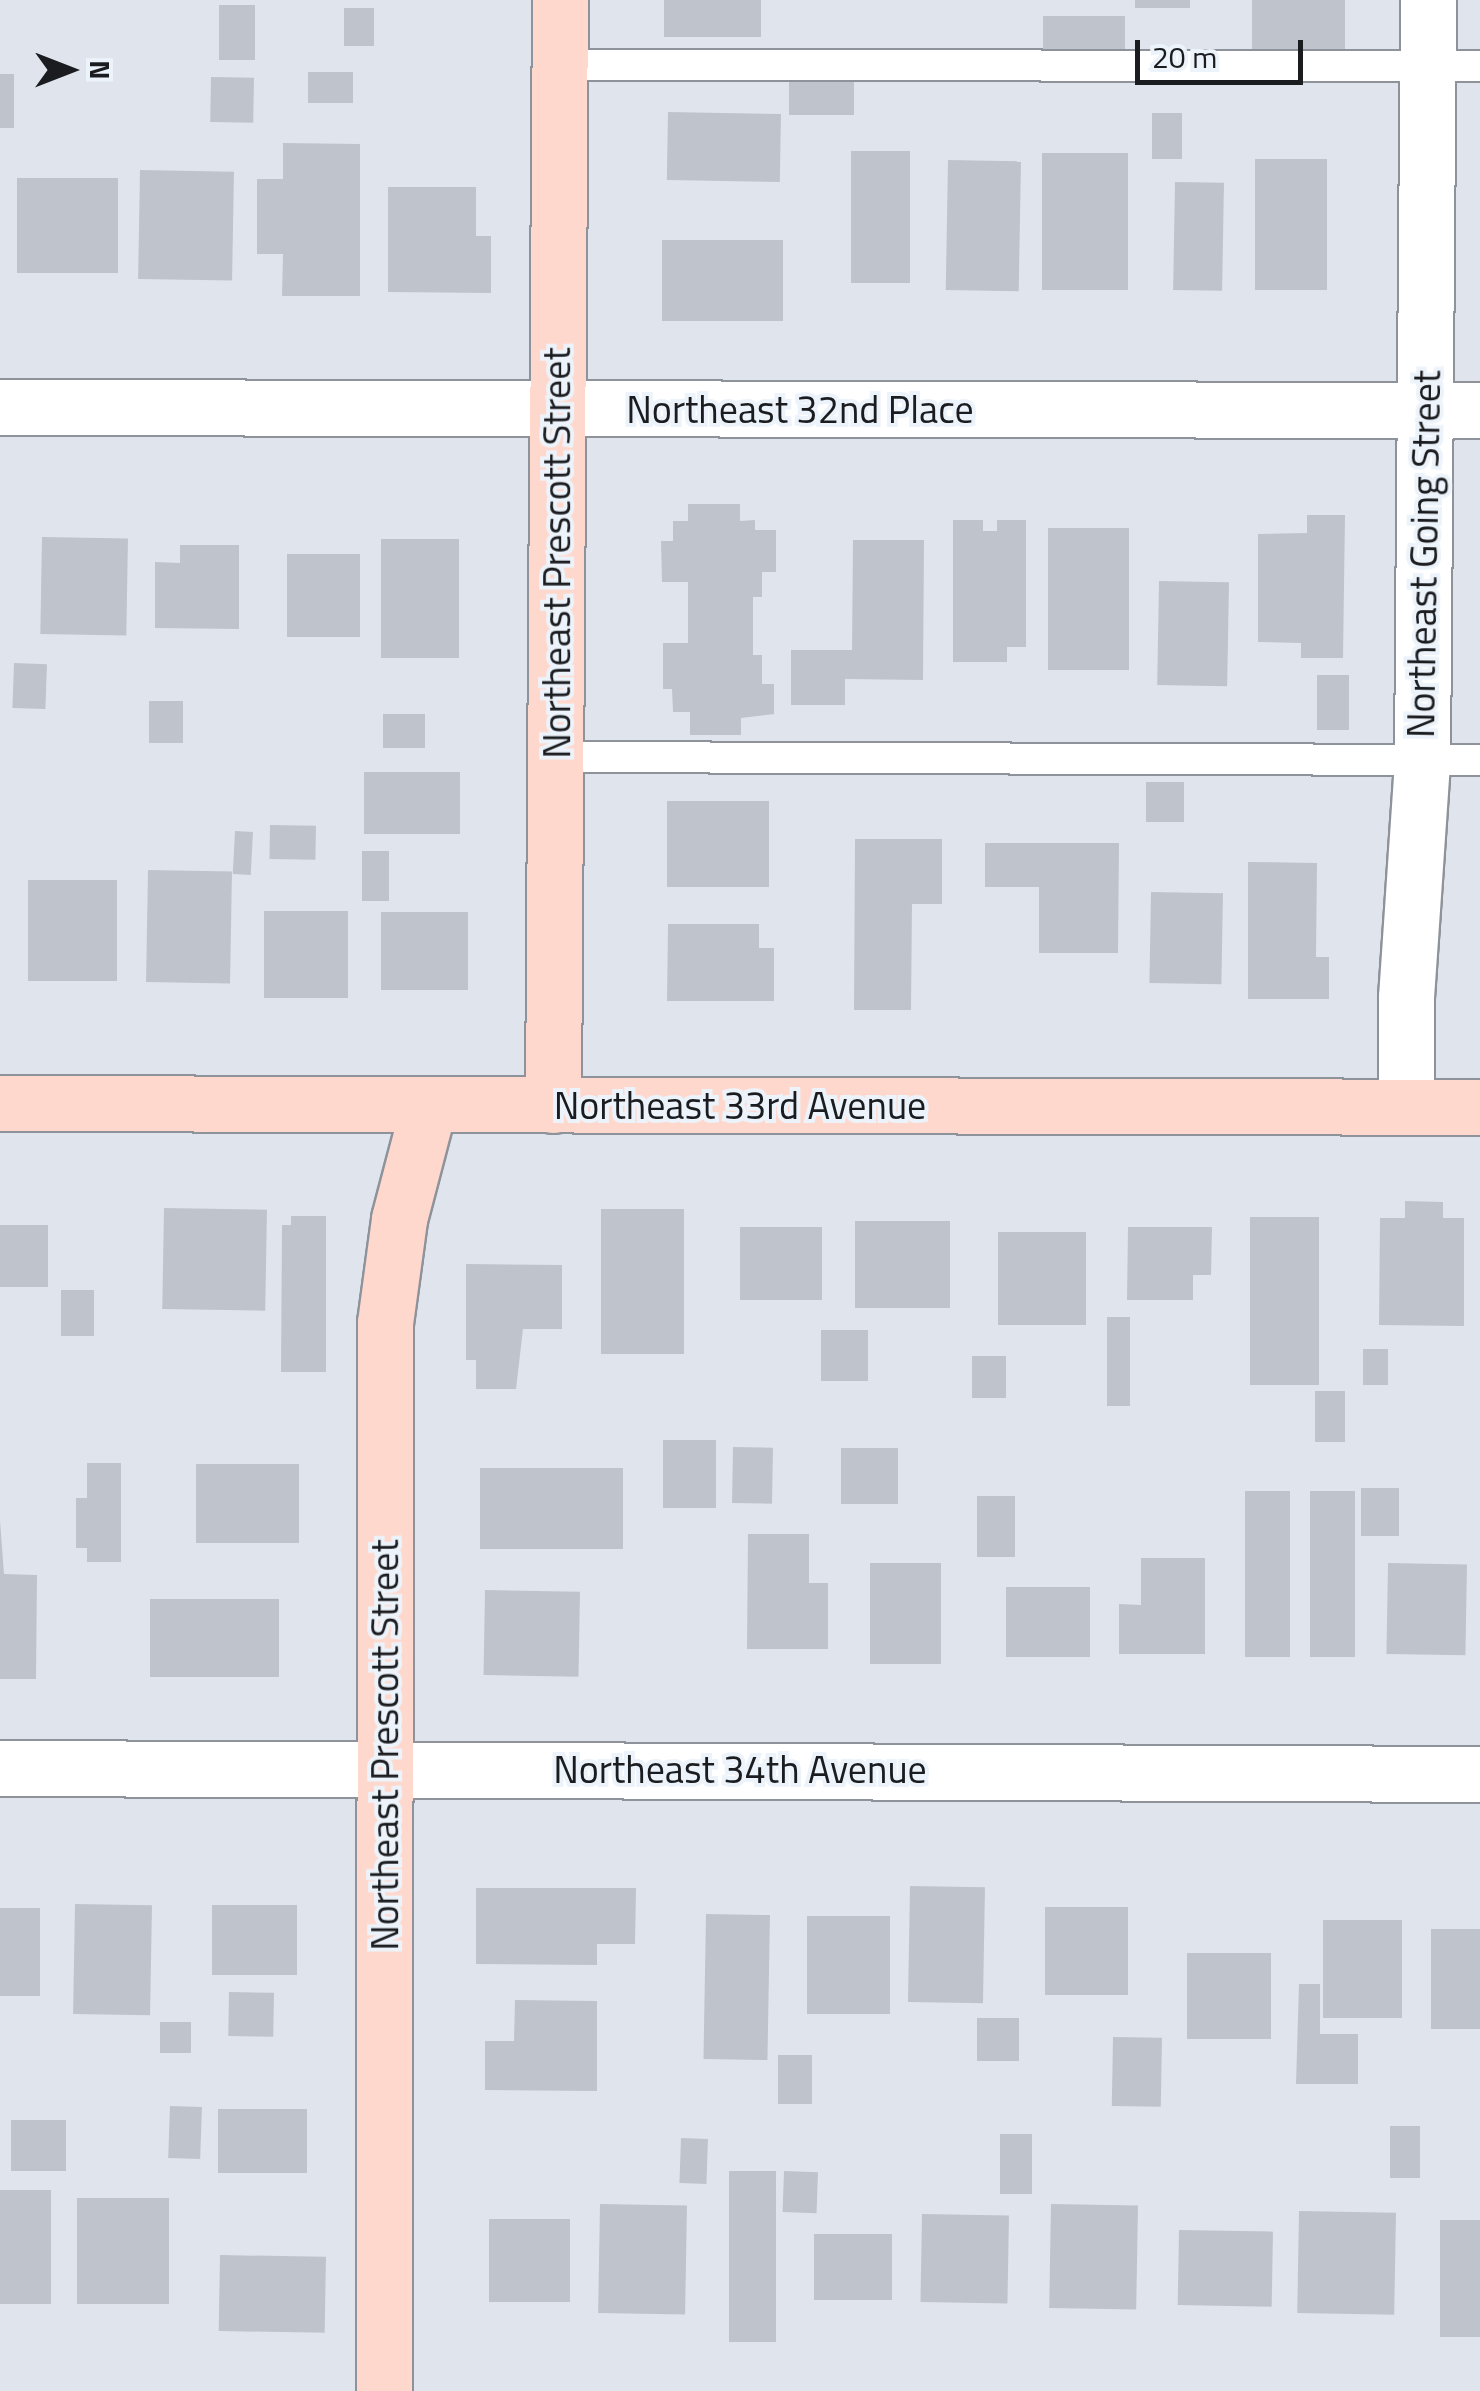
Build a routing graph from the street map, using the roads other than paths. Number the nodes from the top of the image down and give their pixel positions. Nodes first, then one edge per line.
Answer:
1 (560, 0) edge
2 (1428, 0) edge
3 (560, 64) junction
4 (1454, 66) edge
5 (0, 407) edge
6 (557, 410) junction
7 (1426, 410) junction
8 (1480, 410) edge
9 (556, 757) junction
10 (1422, 760) junction
11 (1480, 760) edge
12 (0, 1103) edge
13 (429, 1105) junction
14 (554, 1106) junction
15 (1406, 1107) junction
16 (1480, 1107) edge
17 (0, 1768) edge
18 (385, 1768) junction
19 (1480, 1774) edge
20 (384, 2391) edge

1 - 3 street, Northeast Prescott Street
2 - 4 street, Northeast Going Street
3 - 4 lane
3 - 6 street, Northeast Prescott Street
4 - 7 street, Northeast Going Street
5 - 6 street, Northeast 32nd Place
6 - 7 street, Northeast 32nd Place
6 - 9 street, Northeast Prescott Street
7 - 8 street, Northeast 32nd Place
7 - 10 street, Northeast Going Street
9 - 10 lane
9 - 14 street, Northeast Prescott Street
10 - 11 lane
10 - 15 street, Northeast Going Street
12 - 13 street, Northeast 33rd Avenue
13 - 14 street, Northeast 33rd Avenue
13 - 18 street, Northeast Prescott Street
14 - 15 street, Northeast 33rd Avenue
15 - 16 street, Northeast 33rd Avenue
17 - 18 street, Northeast 34th Avenue
18 - 19 street, Northeast 34th Avenue
18 - 20 street, Northeast Prescott Street

